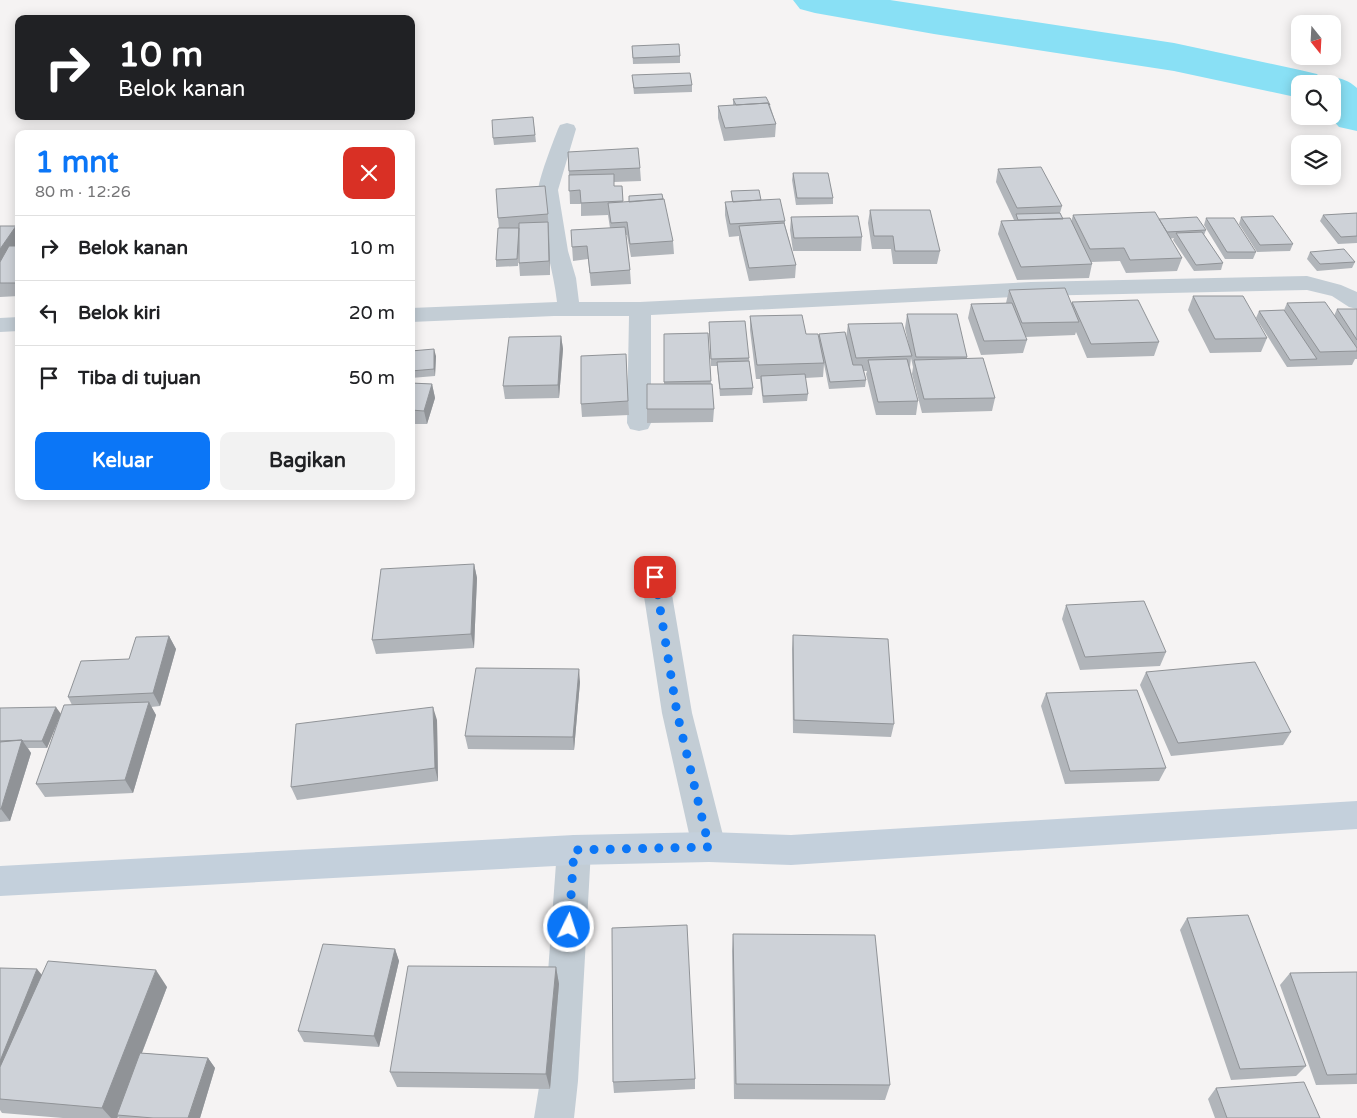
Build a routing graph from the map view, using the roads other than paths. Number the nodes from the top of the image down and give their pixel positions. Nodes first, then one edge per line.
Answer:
1 (566, 129) dead end
2 (1357, 302) edge
3 (569, 309) junction
4 (640, 309) junction
5 (415, 315) edge
6 (15, 324) edge
7 (0, 325) edge
8 (639, 423) dead end
9 (655, 577) dead end
10 (1357, 815) edge
11 (709, 847) junction
12 (574, 850) junction
13 (0, 881) edge
14 (554, 1118) edge

1 - 3 street
2 - 4 street
3 - 4 street
3 - 5 street
4 - 8 street
6 - 7 street
9 - 11 street
10 - 11 street
11 - 12 street
12 - 13 street
12 - 14 street

